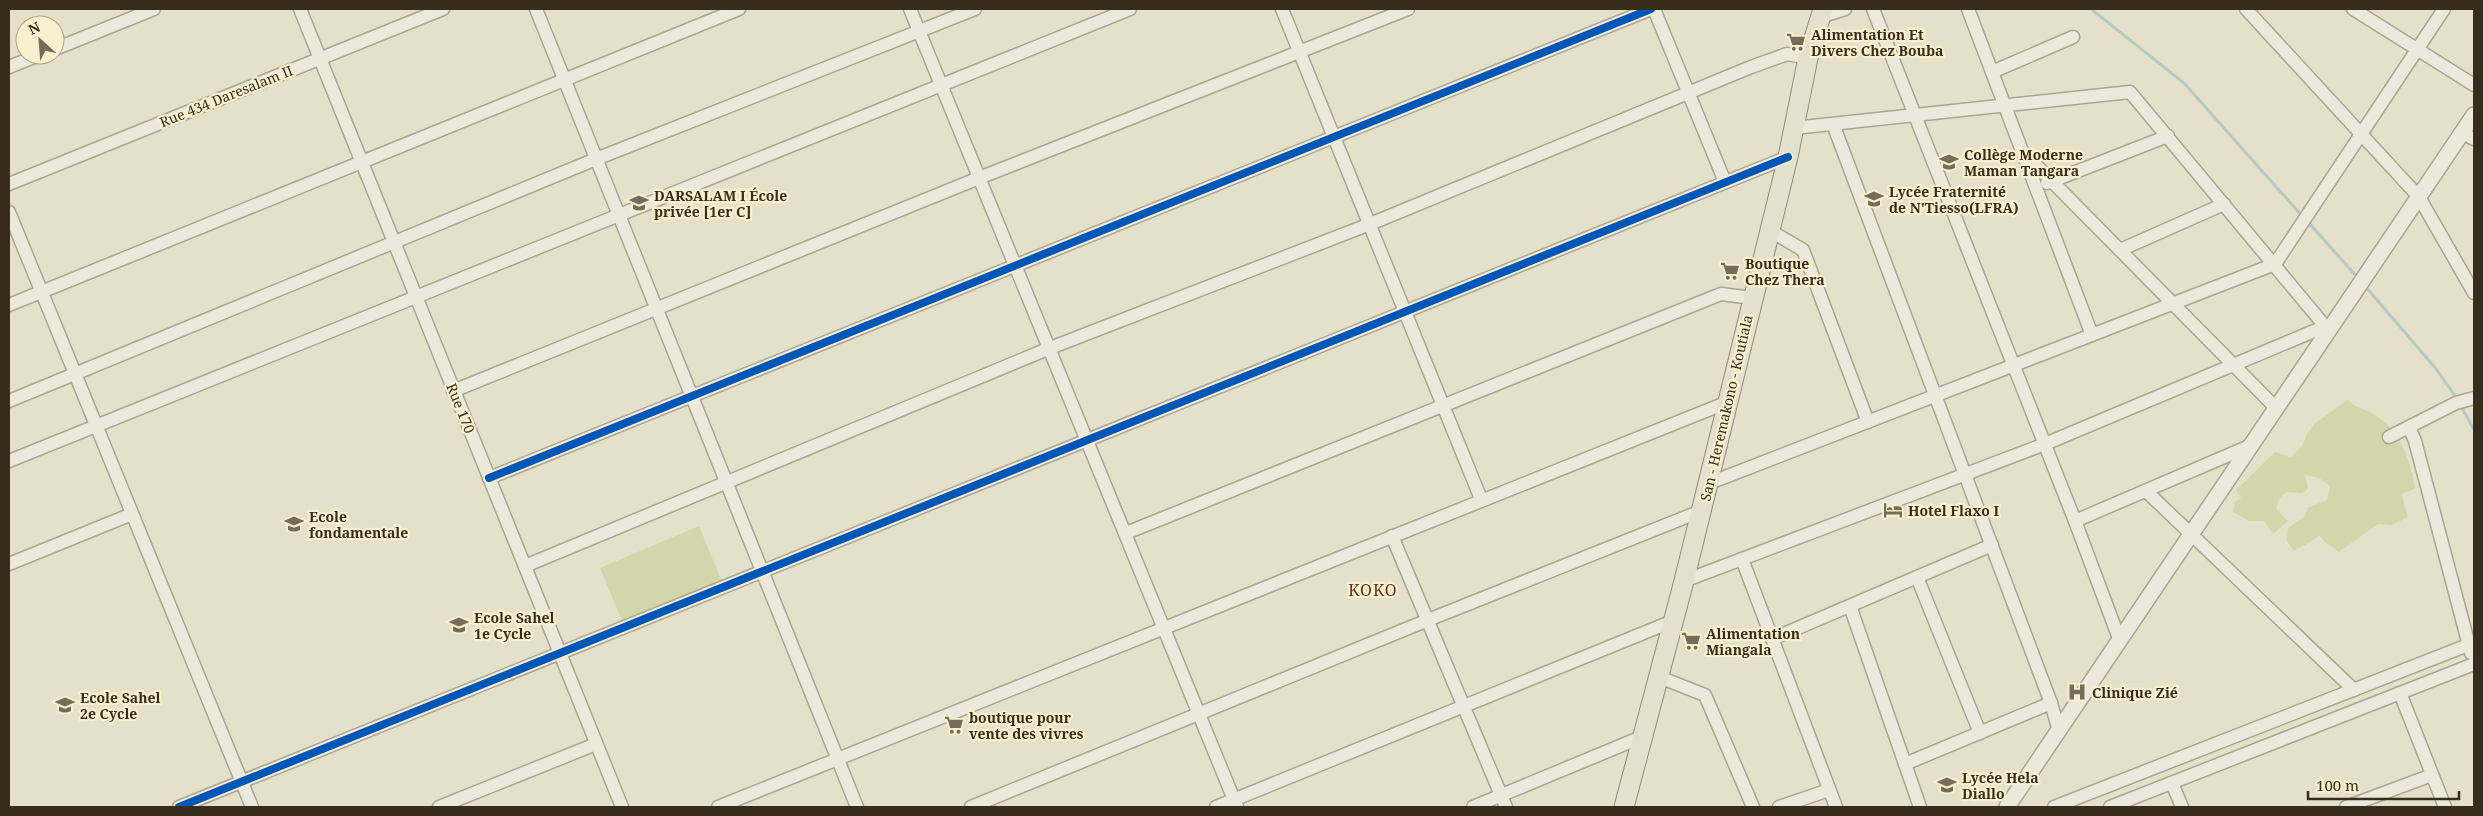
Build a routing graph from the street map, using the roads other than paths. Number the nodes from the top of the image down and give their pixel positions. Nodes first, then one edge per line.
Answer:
1 (154, 9) edge
2 (300, 9) edge
3 (443, 9) edge
4 (536, 9) edge
5 (739, 9) edge
6 (910, 9) edge
7 (975, 9) edge
8 (1130, 9) edge
9 (1282, 9) edge
10 (1408, 9) edge
11 (1653, 9) edge
12 (1845, 9) edge
13 (1874, 9) edge
14 (1968, 9) edge
15 (2246, 9) edge
16 (2353, 9) edge
17 (2444, 9) edge
18 (1821, 13) edge
19 (920, 32) junction
20 (2073, 37) dead end
21 (65, 45) edge
22 (2417, 48) junction
23 (1299, 51) junction
24 (320, 58) junction
25 (1808, 58) junction
26 (1992, 72) junction
27 (564, 80) junction
28 (2474, 85) edge
29 (942, 86) junction
30 (1689, 93) junction
31 (2005, 106) junction
32 (2474, 115) edge
33 (1916, 116) junction
34 (1833, 124) junction
35 (1794, 128) junction
36 (2361, 134) junction
37 (1335, 136) junction
38 (2168, 136) junction
39 (2468, 136) edge
40 (2022, 151) junction
41 (1788, 157) junction
42 (596, 159) junction
43 (362, 162) junction
44 (979, 178) junction
45 (2053, 181) junction
46 (1725, 182) junction
47 (9, 184) edge
48 (2036, 187) junction
49 (2419, 197) junction
50 (2224, 204) junction
51 (9, 212) edge
52 (619, 215) junction
53 (1370, 224) junction
54 (1769, 230) junction
55 (394, 242) junction
56 (2120, 250) junction
57 (2275, 264) junction
58 (1016, 265) junction
59 (41, 291) junction
60 (2474, 293) edge
61 (416, 297) junction
62 (1752, 298) junction
63 (2174, 303) junction
64 (9, 304) edge
65 (656, 309) junction
66 (1406, 312) junction
67 (2327, 328) junction
68 (2092, 335) junction
69 (1050, 348) junction
70 (2234, 364) junction
71 (2014, 365) junction
72 (75, 374) junction
73 (454, 391) junction
74 (692, 396) junction
75 (1935, 396) junction
76 (2474, 398) edge
77 (9, 401) edge
78 (1728, 402) junction
79 (1443, 404) junction
80 (2276, 408) junction
81 (1868, 422) junction
82 (97, 426) junction
83 (2409, 427) junction
84 (2389, 437) dead end
85 (1088, 440) junction
86 (2045, 444) junction
87 (2252, 445) junction
88 (9, 461) edge
89 (1965, 474) junction
90 (489, 478) junction
91 (726, 482) junction
92 (1707, 484) junction
93 (2146, 491) junction
94 (1481, 499) junction
95 (1701, 511) junction
96 (132, 514) junction
97 (2075, 521) junction
98 (1126, 533) junction
99 (2191, 535) junction
100 (1392, 536) junction
101 (1992, 545) junction
102 (1742, 559) junction
103 (9, 564) edge
104 (525, 566) junction
105 (762, 572) junction
106 (1917, 577) junction
107 (1684, 581) junction
108 (1850, 606) junction
109 (1428, 620) junction
110 (1673, 621) junction
111 (1164, 628) junction
112 (1772, 639) junction
113 (2120, 641) junction
114 (2468, 645) junction
115 (560, 653) junction
116 (2474, 662) edge
117 (1659, 677) junction
118 (2354, 690) junction
119 (2400, 693) junction
120 (2051, 703) junction
121 (1464, 706) junction
122 (1200, 713) junction
123 (2059, 731) junction
124 (1980, 733) junction
125 (1644, 736) junction
126 (596, 744) junction
127 (838, 760) junction
128 (1905, 764) junction
129 (2432, 775) junction
130 (242, 782) junction
131 (2172, 783) junction
132 (1829, 790) junction
133 (1501, 795) junction
134 (1235, 804) edge
135 (179, 807) edge
136 (252, 807) edge
137 (439, 807) edge
138 (622, 807) edge
139 (718, 807) edge
140 (857, 807) edge
141 (971, 807) edge
142 (1216, 807) edge
143 (1473, 807) edge
144 (1506, 807) edge
145 (1624, 807) edge
146 (1753, 807) edge
147 (1780, 807) edge
148 (1836, 807) edge
149 (1920, 807) edge
150 (2008, 807) edge
151 (2054, 807) edge
152 (2110, 807) edge
153 (2182, 807) edge
154 (2346, 807) edge
155 (2445, 807) edge

1 - 21 street
2 - 24 street, Rue 170
3 - 24 street, Rue 434 Daresalam II
4 - 27 street
5 - 27 street
6 - 19 street
7 - 19 street
8 - 29 street
9 - 23 street
10 - 23 street
11 - 30 street
11 - 37 street
12 - 18 street
13 - 33 street
14 - 26 street
15 - 36 street
16 - 22 street
17 - 22 street
18 - 25 main road, San - Heremakono - Koutiala
19 - 29 street
19 - 42 street
20 - 26 street
22 - 28 street
22 - 36 street
23 - 37 street
23 - 44 street
24 - 43 street, Rue 170
24 - 47 street, Rue 434 Daresalam II
25 - 30 street
25 - 35 main road, San - Heremakono - Koutiala
26 - 31 street
27 - 42 street
27 - 43 street
29 - 44 street
29 - 52 street
30 - 46 street
30 - 53 street
31 - 33 street
31 - 38 street
31 - 40 street
32 - 39 street
33 - 34 street
33 - 71 street
34 - 35 street
34 - 75 street
35 - 41 main road, San - Heremakono - Koutiala
36 - 49 street
36 - 57 street
37 - 53 street
37 - 58 street
38 - 45 street
38 - 50 street
39 - 49 street
40 - 45 street
40 - 48 street
41 - 46 street
41 - 54 main road, San - Heremakono - Koutiala
42 - 52 street
42 - 55 street
43 - 55 street, Rue 170
43 - 59 street
44 - 58 street
44 - 65 street
45 - 48 street
45 - 56 street
46 - 66 street
48 - 68 street
49 - 60 street
49 - 67 street
50 - 56 street
50 - 57 street
51 - 59 street
52 - 61 street
52 - 65 street
53 - 66 street
53 - 69 street
54 - 62 main road, San - Heremakono - Koutiala
54 - 81 street
55 - 61 street, Rue 170
55 - 72 street
56 - 63 street
57 - 63 street
57 - 67 street
58 - 69 street
58 - 74 street
59 - 64 street
59 - 72 street
61 - 73 street, Rue 170
61 - 82 street
62 - 78 main road, San - Heremakono - Koutiala
62 - 79 street
63 - 68 street
63 - 70 street
65 - 73 street
65 - 74 street
66 - 79 street
66 - 85 street
67 - 70 street
67 - 80 street
68 - 71 street
69 - 85 street
69 - 91 street
70 - 80 street
70 - 86 street
71 - 75 street
71 - 86 street
72 - 77 street
72 - 82 street
73 - 90 street, Rue 170
74 - 90 street
74 - 91 street
75 - 81 street
75 - 89 street
76 - 83 street
78 - 92 main road, San - Heremakono - Koutiala
78 - 94 street
79 - 94 street
79 - 98 street
80 - 87 street
81 - 92 street
82 - 88 street
82 - 96 street
83 - 84 street
83 - 114 street
85 - 98 street
85 - 105 street
86 - 89 street
86 - 97 street
87 - 93 street
87 - 99 street
89 - 101 street
89 - 102 street
90 - 104 street, Rue 170
91 - 104 street
91 - 105 street
92 - 95 main road, San - Heremakono - Koutiala
93 - 97 street
93 - 99 street
94 - 100 street
95 - 107 main road, San - Heremakono - Koutiala
95 - 109 street
96 - 103 street
96 - 130 street
97 - 113 street
98 - 111 street
99 - 113 street
99 - 118 street
100 - 109 street
100 - 111 street
101 - 106 street
101 - 120 street
102 - 107 street
102 - 112 street
104 - 115 street, Rue 170
105 - 115 street
105 - 127 street
106 - 108 street
106 - 124 street
107 - 110 main road, San - Heremakono - Koutiala
108 - 112 street
108 - 128 street
109 - 121 street
109 - 122 street
110 - 117 main road, San - Heremakono - Koutiala
110 - 121 street
111 - 122 street
111 - 127 street
112 - 132 street
113 - 123 street
114 - 116 street
114 - 118 street
115 - 126 street, Rue 170
115 - 130 street
116 - 119 street
117 - 125 main road, San - Heremakono - Koutiala
117 - 146 street
118 - 151 street
119 - 129 street
119 - 131 street
120 - 123 street
120 - 124 street
121 - 133 street
121 - 134 street
122 - 134 street
122 - 141 street
123 - 150 street
124 - 128 street
125 - 133 street
125 - 145 main road, San - Heremakono - Koutiala
126 - 137 street
126 - 138 street, Rue 170
127 - 139 street
127 - 140 street
128 - 149 street
129 - 154 street
129 - 155 street
130 - 135 street
130 - 136 street
131 - 152 street
131 - 153 street
132 - 147 street
132 - 148 street
133 - 143 street
133 - 144 street
134 - 142 street

